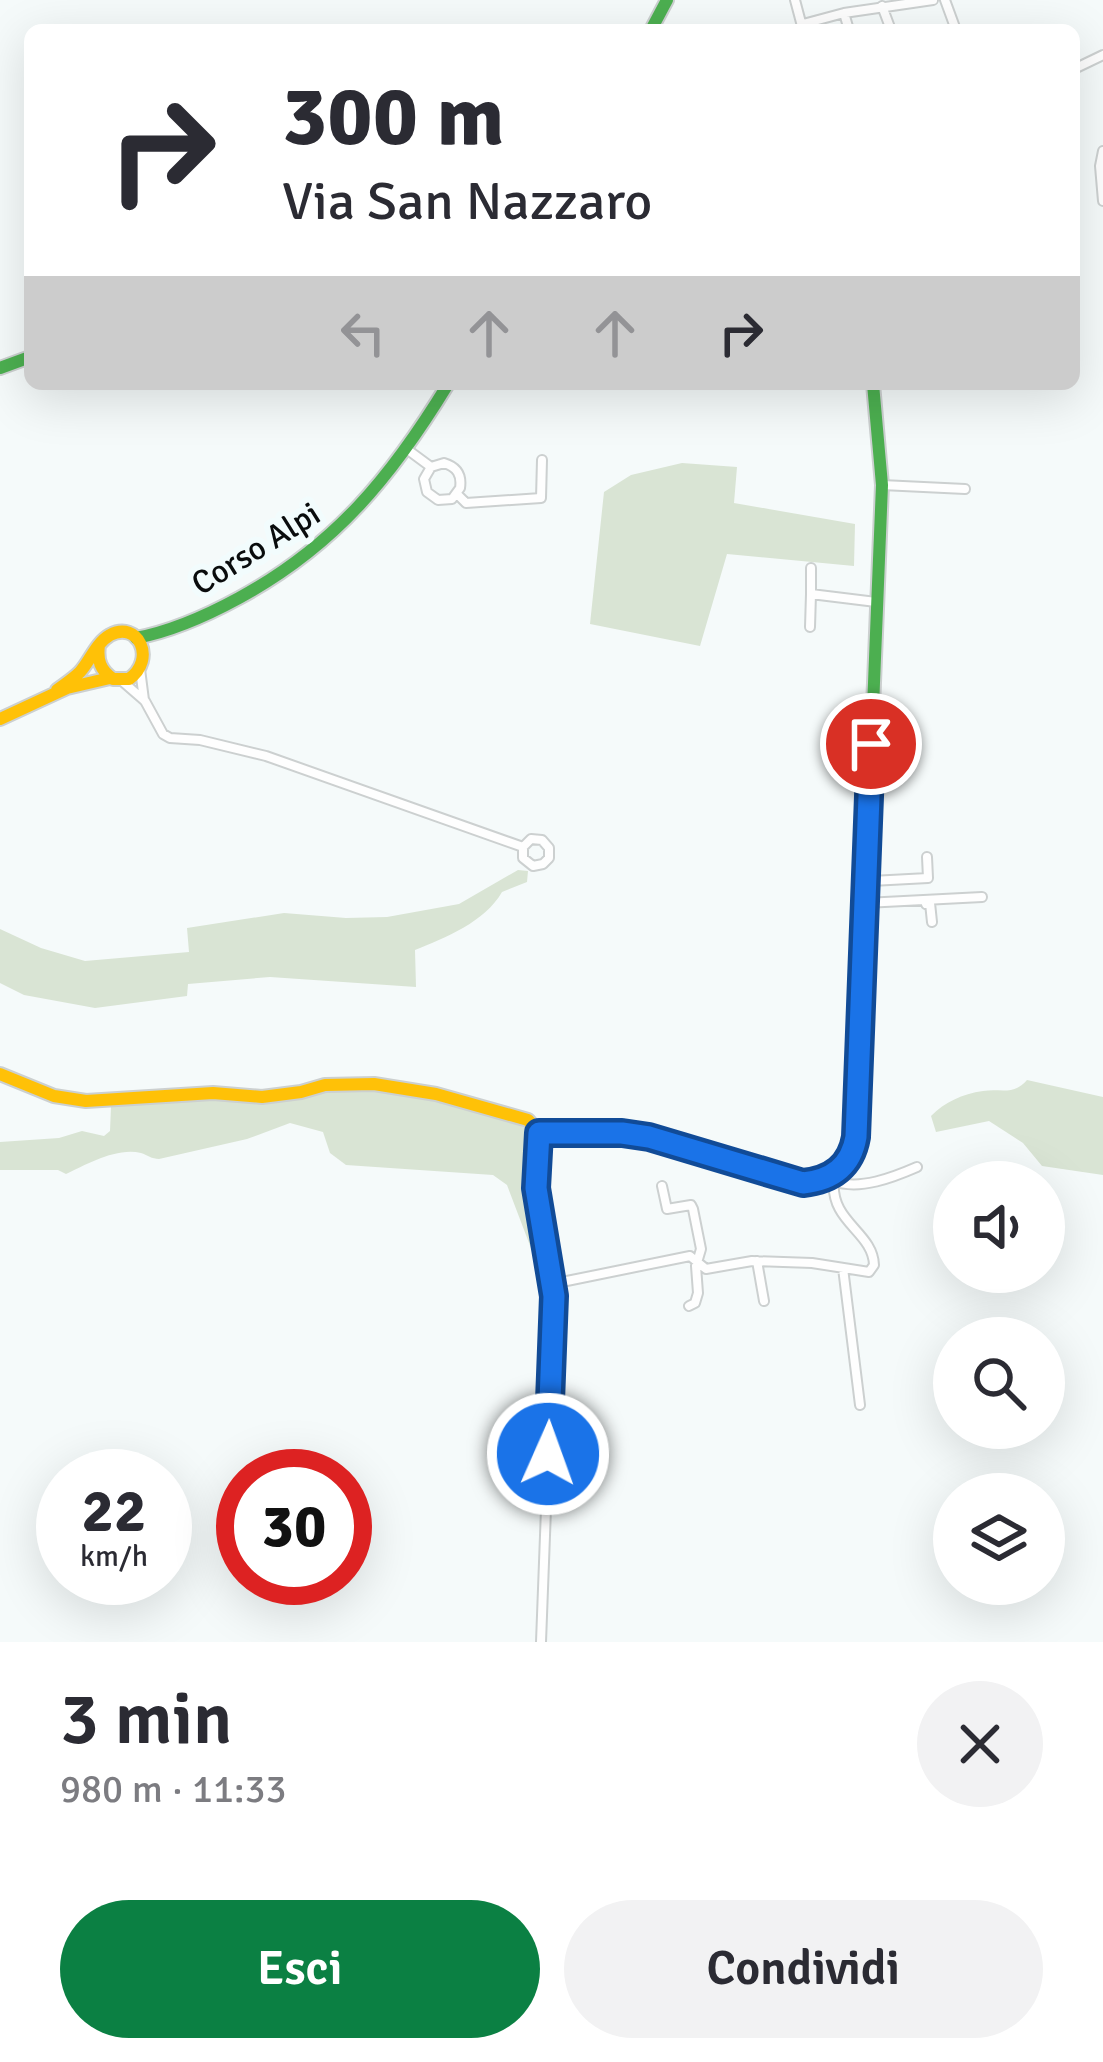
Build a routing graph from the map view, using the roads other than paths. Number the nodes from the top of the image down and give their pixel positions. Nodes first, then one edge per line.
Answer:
1 (933, 0) edge
2 (875, 4) edge
3 (844, 13) junction
4 (812, 24) edge
5 (847, 24) edge
6 (1103, 151) edge
7 (1103, 201) edge
8 (444, 390) edge
9 (874, 390) edge
10 (408, 450) junction
11 (542, 460) dead end
12 (431, 467) junction
13 (882, 485) junction
14 (965, 489) dead end
15 (457, 494) junction
16 (811, 568) dead end
17 (811, 594) junction
18 (876, 602) junction
19 (810, 627) dead end
20 (169, 633) junction
21 (136, 638) junction
22 (99, 645) junction
23 (142, 662) junction
24 (115, 679) junction
25 (57, 690) junction
26 (145, 701) junction
27 (0, 719) edge
28 (524, 847) dead end
29 (928, 856) dead end
30 (868, 882) junction
31 (982, 897) dead end
32 (865, 905) junction
33 (932, 922) dead end
34 (0, 1074) edge
35 (539, 1133) junction
36 (917, 1167) dead end
37 (835, 1178) junction
38 (662, 1186) dead end
39 (697, 1261) junction
40 (750, 1262) junction
41 (843, 1268) junction
42 (552, 1285) junction
43 (764, 1301) dead end
44 (689, 1306) dead end
45 (860, 1405) dead end
46 (541, 1642) edge

1 - 2 street
2 - 3 street
3 - 4 street
3 - 5 street
6 - 7 street
8 - 10 street, Corso Alpi
9 - 13 street
10 - 12 street
10 - 20 street, Corso Alpi
11 - 15 street
12 - 15 street
12 - 15 street
13 - 14 street
13 - 18 street
16 - 17 street
17 - 18 street
17 - 19 street
18 - 30 street
20 - 21 street, Corso Alpi
20 - 23 street, Corso Alpi
21 - 22 street
21 - 23 street
22 - 24 street
22 - 25 street
23 - 24 street
23 - 26 street
24 - 25 street
24 - 26 street
25 - 27 street
26 - 28 street
29 - 30 street
30 - 32 street
31 - 32 street
32 - 33 street
32 - 37 street
34 - 35 street
35 - 37 street
35 - 42 street
36 - 37 street
37 - 41 street
38 - 39 street
39 - 40 street
39 - 42 street
39 - 44 street
40 - 41 street
40 - 43 street
41 - 45 street
42 - 46 street

